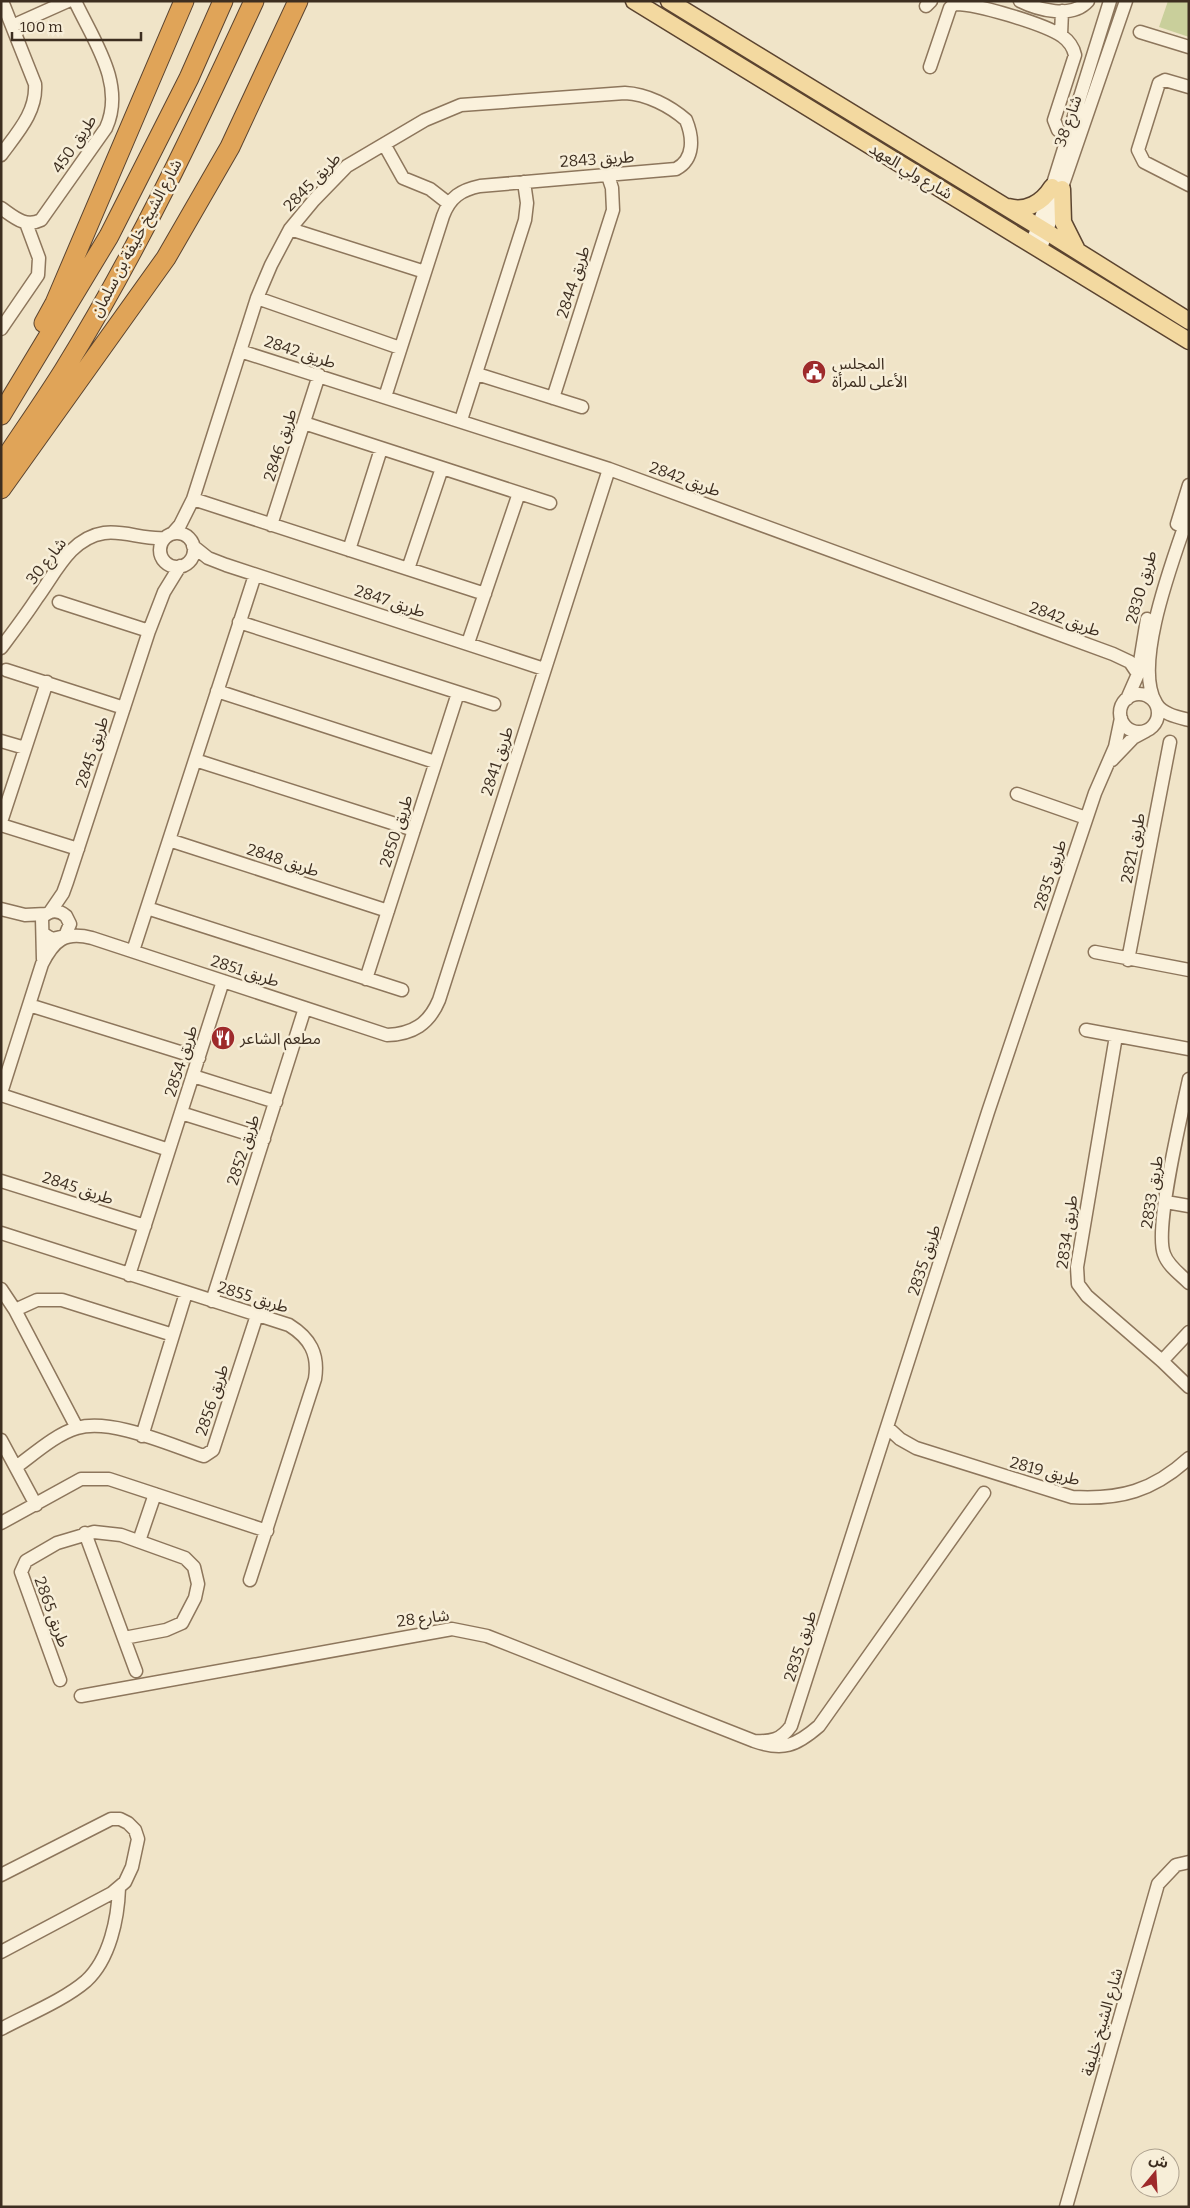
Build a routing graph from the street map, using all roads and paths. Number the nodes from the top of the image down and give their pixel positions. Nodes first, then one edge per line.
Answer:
1 (2, 1) edge
2 (68, 1) edge
3 (74, 1) edge
4 (178, 1) edge
5 (184, 1) edge
6 (223, 1) edge
7 (254, 1) edge
8 (298, 1) edge
9 (302, 1) edge
10 (634, 1) edge
11 (669, 1) edge
12 (1020, 1) edge
13 (1088, 1) edge
14 (1110, 1) edge
15 (1126, 1) edge
16 (972, 3) edge
17 (1062, 11) junction
18 (291, 19) junction
19 (12, 26) junction
20 (1140, 32) dead end
21 (1061, 35) junction
22 (1189, 47) edge
23 (163, 50) junction
24 (930, 67) dead end
25 (1189, 87) edge
26 (668, 107) joint
27 (1067, 138) junction
28 (384, 144) junction
29 (2, 152) edge
30 (608, 176) junction
31 (524, 182) junction
32 (1189, 185) edge
33 (1057, 188) junction
34 (448, 203) junction
35 (1005, 206) junction
36 (1, 208) edge
37 (26, 223) junction
38 (290, 229) junction
39 (1042, 229) junction
40 (1036, 248) junction
41 (1079, 251) junction
42 (425, 272) junction
43 (257, 298) junction
44 (1189, 321) edge
45 (1, 329) edge
46 (1189, 341) edge
47 (400, 348) junction
48 (240, 351) junction
49 (477, 374) junction
50 (319, 375) junction
51 (385, 397) junction
52 (553, 398) junction
53 (1, 400) edge
54 (582, 407) dead end
55 (1, 415) edge
56 (461, 420) junction
57 (304, 423) junction
58 (381, 449) junction
59 (1, 465) edge
60 (442, 468) junction
61 (609, 469) junction
62 (1189, 485) edge
63 (1, 489) edge
64 (519, 493) junction
65 (192, 502) junction
66 (550, 502) dead end
67 (1189, 514) edge
68 (271, 525) junction
69 (169, 536) junction
70 (139, 537) junction
71 (191, 542) junction
72 (350, 550) junction
73 (162, 556) junction
74 (184, 564) junction
75 (226, 565) junction
76 (408, 569) junction
77 (254, 575) junction
78 (164, 592) junction
79 (485, 594) junction
80 (59, 602) dead end
81 (239, 622) junction
82 (149, 631) junction
83 (468, 643) junction
84 (1, 648) edge
85 (1113, 654) junction
86 (1145, 654) junction
87 (544, 669) junction
88 (6, 670) dead end
89 (1138, 674) junction
90 (47, 682) junction
91 (217, 691) junction
92 (458, 693) junction
93 (1127, 699) junction
94 (1156, 703) junction
95 (494, 704) dead end
96 (124, 708) junction
97 (1121, 718) junction
98 (1189, 722) edge
99 (1150, 729) junction
100 (1, 741) edge
101 (1170, 742) dead end
102 (25, 748) junction
103 (195, 760) junction
104 (436, 762) junction
105 (1106, 766) junction
106 (1017, 794) dead end
107 (1086, 818) junction
108 (1, 824) edge
109 (414, 830) junction
110 (169, 840) junction
111 (78, 849) junction
112 (67, 882) junction
113 (147, 908) junction
114 (1, 909) edge
115 (388, 911) junction
116 (14, 913) junction
117 (48, 913) junction
118 (68, 918) junction
119 (43, 931) junction
120 (61, 938) junction
121 (92, 938) junction
122 (133, 951) junction
123 (1095, 952) dead end
124 (1128, 960) junction
125 (42, 964) junction
126 (1189, 970) edge
127 (366, 978) junction
128 (223, 981) junction
129 (402, 990) dead end
130 (29, 1005) junction
131 (305, 1008) junction
132 (1086, 1030) dead end
133 (387, 1035) joint
134 (1116, 1036) junction
135 (1189, 1049) edge
136 (198, 1058) junction
137 (193, 1076) junction
138 (1189, 1079) edge
139 (1, 1094) edge
140 (276, 1102) junction
141 (181, 1112) junction
142 (1184, 1128) edge
143 (264, 1139) junction
144 (169, 1150) junction
145 (1, 1181) edge
146 (1166, 1202) junction
147 (1189, 1206) edge
148 (145, 1226) junction
149 (1, 1233) edge
150 (130, 1275) junction
151 (1189, 1283) edge
152 (1, 1289) edge
153 (186, 1293) junction
154 (212, 1301) junction
155 (15, 1310) junction
156 (256, 1315) junction
157 (1189, 1332) edge
158 (173, 1335) junction
159 (1162, 1361) junction
160 (1189, 1387) edge
161 (887, 1427) junction
162 (77, 1428) junction
163 (142, 1436) junction
164 (1, 1440) edge
165 (916, 1448) junction
166 (880, 1450) junction
167 (1189, 1458) edge
168 (16, 1467) junction
169 (155, 1494) junction
170 (984, 1494) dead end
171 (36, 1505) junction
172 (1, 1523) edge
173 (267, 1531) junction
174 (85, 1533) junction
175 (139, 1541) junction
176 (250, 1580) dead end
177 (124, 1638) junction
178 (136, 1671) dead end
179 (60, 1680) dead end
180 (81, 1696) dead end
181 (754, 1741) junction
182 (1189, 1862) edge
183 (1, 1875) edge
184 (119, 1888) junction
185 (1, 1952) edge
186 (1, 2028) edge
187 (1066, 2207) edge

1 - 19 street
2 - 19 street
3 - 37 street, طريق 450
4 - 23 highway
5 - 23 highway
6 - 55 highway, شارع الشيخ خليفة بن سلمان
7 - 59 highway, شارع الشيخ خليفة بن سلمان
8 - 18 highway
9 - 18 highway
10 - 40 main road, شارع ولي العهد
11 - 35 main road, شارع ولي العهد
12 - 17 street
13 - 17 street
14 - 27 street, شارع 38
15 - 33 street, شارع 38
16 - 21 street
16 - 24 street
17 - 21 street
18 - 63 highway
19 - 29 street
20 - 22 street
21 - 27 street
23 - 53 highway
25 - 32 street
26 - 28 street, طريق 2845
26 - 30 street, طريق 2843
27 - 33 street, شارع 38
28 - 34 street
28 - 38 street, طريق 2845
30 - 31 street, طريق 2843
30 - 52 street, طريق 2844
31 - 34 street, طريق 2843
31 - 49 street
33 - 35 main road
33 - 39 street, شارع 38
33 - 41 main road
34 - 42 street
35 - 39 main road, شارع ولي العهد
36 - 37 street
37 - 45 street
38 - 42 street
38 - 43 street, طريق 2845
39 - 40 street, شارع 38
39 - 41 main road, شارع ولي العهد
40 - 46 main road, شارع ولي العهد
41 - 44 main road, شارع ولي العهد
42 - 47 street
43 - 47 street
43 - 48 street, طريق 2845
47 - 51 street
48 - 50 street, طريق 2842
48 - 65 street, طريق 2845
49 - 52 street
49 - 56 street
50 - 51 street, طريق 2842
50 - 57 street, طريق 2846
51 - 56 street, طريق 2842
52 - 54 street
56 - 61 street, طريق 2842
57 - 58 street
57 - 68 street, طريق 2846
58 - 60 street
58 - 72 street
60 - 64 street
60 - 76 street
61 - 85 street, طريق 2842
61 - 87 street, طريق 2841
62 - 86 street, طريق 2830
64 - 66 street
64 - 79 street
65 - 68 street
65 - 69 street, طريق 2845
65 - 71 street, طريق 2845
67 - 86 street, طريق 2830
68 - 72 street
69 - 70 street, شارع 30
69 - 71 street
69 - 73 street
70 - 73 street, شارع 30
70 - 84 street, شارع 30
71 - 74 street
71 - 75 street, طريق 2847
72 - 76 street
73 - 74 street
73 - 78 street, طريق 2845
74 - 75 street, طريق 2847
74 - 78 street, طريق 2845
75 - 77 street, طريق 2847
76 - 79 street
77 - 81 street
77 - 83 street, طريق 2847
78 - 82 street, طريق 2845
79 - 83 street
80 - 82 street
81 - 91 street
81 - 92 street
82 - 96 street, طريق 2845
83 - 87 street, طريق 2847
85 - 86 street, طريق 2842
85 - 89 street, طريق 2842
86 - 89 street, طريق 2830
86 - 94 street, طريق 2830
87 - 133 street, طريق 2841
88 - 90 street
89 - 93 street, طريق 2830
90 - 96 street
90 - 102 street
91 - 103 street
91 - 104 street
92 - 95 street
92 - 104 street, طريق 2850
93 - 94 street
93 - 97 street
94 - 98 street
94 - 99 street
96 - 111 street, طريق 2845
97 - 99 street
97 - 105 street, طريق 2835
98 - 99 street
99 - 105 street, طريق 2835
100 - 102 street
101 - 124 street, طريق 2821
102 - 108 street
103 - 109 street
103 - 110 street
104 - 109 street, طريق 2850
105 - 107 street, طريق 2835
106 - 107 street
107 - 161 street, طريق 2835
108 - 111 street
109 - 115 street, طريق 2850
110 - 113 street
110 - 115 street, طريق 2848
111 - 112 street, طريق 2845
112 - 117 street, طريق 2845
112 - 118 street, طريق 2845
113 - 122 street
113 - 127 street
114 - 116 street
115 - 127 street, طريق 2850
116 - 117 street
116 - 119 street
117 - 118 street
117 - 119 street
118 - 120 street
118 - 121 street, طريق 2851
119 - 120 street
119 - 125 street
120 - 121 street, طريق 2851
120 - 125 street
121 - 122 street, طريق 2851
122 - 128 street, طريق 2851
123 - 124 street
124 - 126 street
125 - 130 street
127 - 129 street
128 - 131 street, طريق 2851
128 - 136 street, طريق 2854
130 - 136 street
130 - 139 street
131 - 133 street, طريق 2851
131 - 140 street, طريق 2852
132 - 134 street
134 - 135 street
134 - 159 street, طريق 2834
136 - 137 street, طريق 2854
137 - 140 street
137 - 141 street, طريق 2854
138 - 142 street, طريق 2833
139 - 144 street
140 - 143 street, طريق 2852
141 - 143 street
141 - 144 street, طريق 2854
142 - 146 street, طريق 2833
143 - 154 street, طريق 2852
144 - 148 street, طريق 2854
145 - 148 street, طريق 2845
146 - 147 street
146 - 151 street, طريق 2833
148 - 150 street, طريق 2854
149 - 150 street, طريق 2855
150 - 153 street, طريق 2855
152 - 155 street
153 - 154 street, طريق 2855
153 - 158 street
154 - 156 street, طريق 2855
155 - 158 street
155 - 162 street
156 - 163 street, طريق 2856
156 - 173 street, طريق 2855
157 - 159 street
158 - 163 street
159 - 160 street, طريق 2834
161 - 165 street, طريق 2819
161 - 166 street, طريق 2835
162 - 163 street, طريق 2856
162 - 168 street
164 - 168 street
165 - 166 street, طريق 2819
165 - 167 street, طريق 2819
166 - 181 street, طريق 2835
168 - 171 street
169 - 171 street
169 - 173 street
169 - 175 street
170 - 181 street, شارع 28
171 - 172 street
173 - 176 street, طريق 2855
174 - 175 street, طريق 2865
174 - 177 street
174 - 179 street, طريق 2865
175 - 177 street, طريق 2865
177 - 178 street
180 - 181 street, شارع 28
182 - 187 street, شارع الشيخ خليفة
183 - 184 street
184 - 185 street
184 - 186 street

